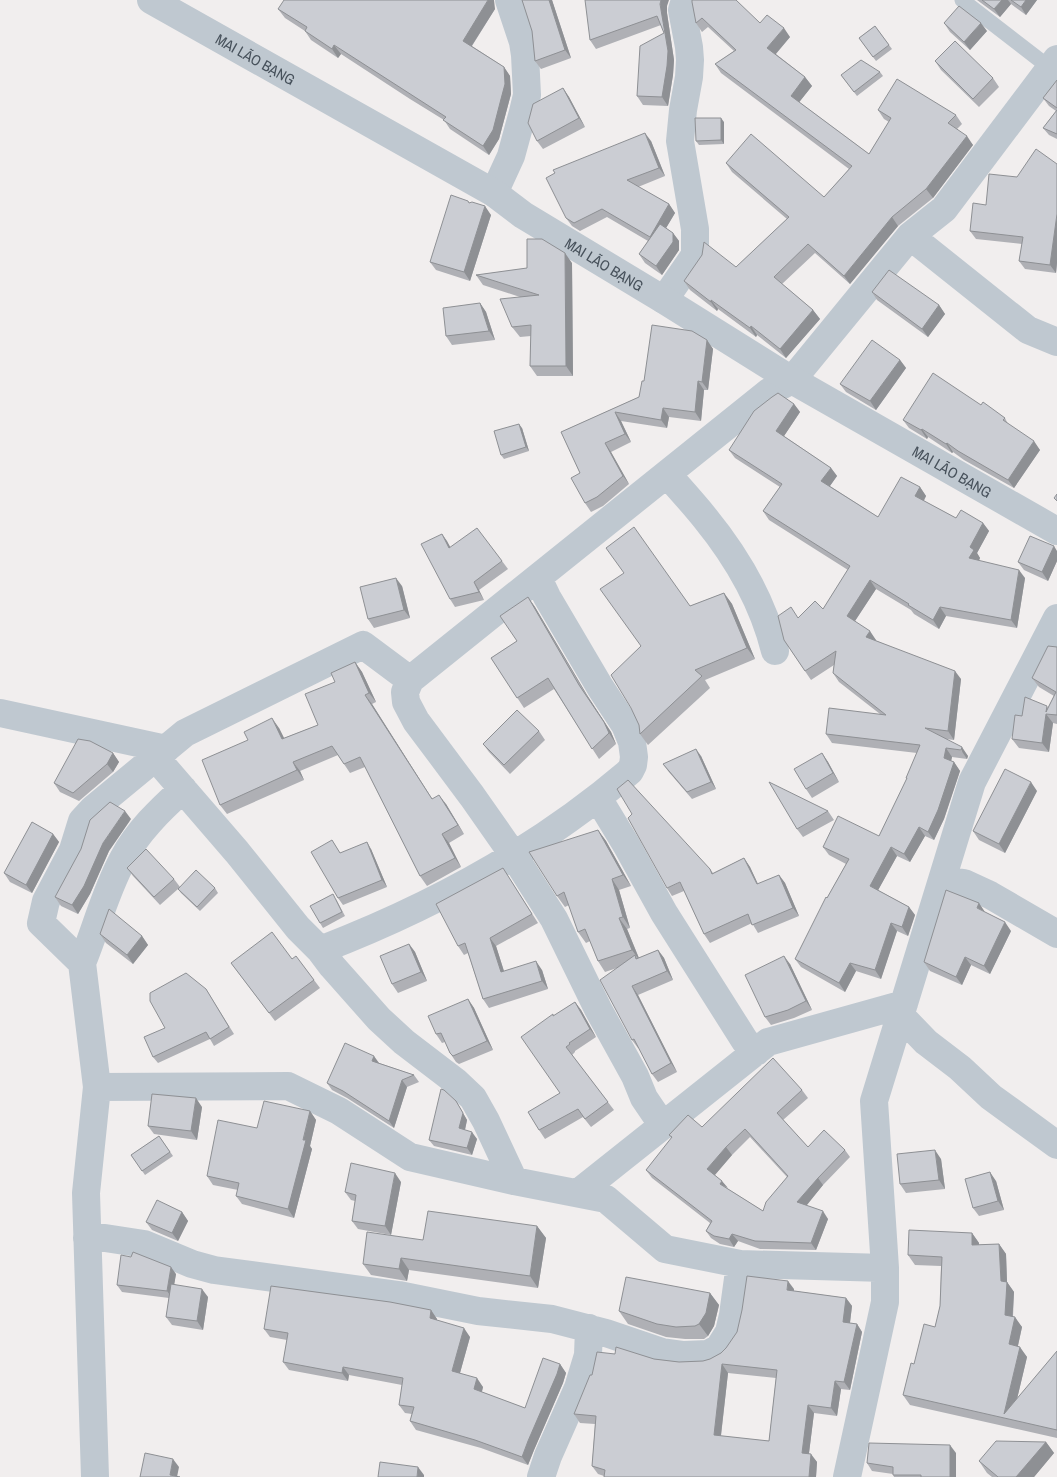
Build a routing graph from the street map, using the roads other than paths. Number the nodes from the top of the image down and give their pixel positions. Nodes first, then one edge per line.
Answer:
1 (151, 0) edge
2 (509, 0) edge
3 (686, 0) edge
4 (962, 0) edge
5 (1053, 64) edge
6 (494, 194) junction
7 (910, 236) junction
8 (664, 300) junction
9 (1057, 342) edge
10 (792, 380) junction
11 (667, 474) junction
12 (1057, 531) edge
13 (538, 578) junction
14 (1057, 618) edge
15 (775, 650) dead end
16 (410, 680) junction
17 (0, 712) edge
18 (161, 754) junction
19 (183, 789) junction
20 (598, 798) junction
21 (514, 856) junction
22 (942, 880) junction
23 (1057, 934) edge
24 (320, 950) junction
25 (82, 963) junction
26 (902, 1009) junction
27 (756, 1052) junction
28 (97, 1087) junction
29 (663, 1126) junction
30 (1057, 1145) edge
31 (514, 1182) junction
32 (578, 1193) junction
33 (87, 1238) junction
34 (740, 1264) junction
35 (885, 1268) junction
36 (589, 1328) junction
37 (95, 1477) edge
38 (541, 1477) edge
39 (847, 1477) edge

1 - 6 street, MAI LÃO BẠNG
2 - 6 street
3 - 8 street
4 - 5 lane
5 - 7 street
6 - 8 street, MAI LÃO BẠNG
7 - 9 street
7 - 10 street
8 - 10 street, MAI LÃO BẠNG
10 - 11 street
10 - 12 street, MAI LÃO BẠNG
11 - 13 street
11 - 15 street
13 - 16 street
13 - 20 street
14 - 22 street
16 - 18 street
16 - 21 street
17 - 18 street
18 - 19 street
18 - 25 street
19 - 24 street
19 - 25 street
20 - 21 street
20 - 27 street
21 - 24 street
21 - 29 street
22 - 23 street
22 - 26 street
24 - 31 street
25 - 28 street
26 - 27 street
26 - 30 street
26 - 35 street
27 - 29 street
28 - 31 street
28 - 33 street
29 - 32 street
31 - 32 street
32 - 34 street
33 - 36 street
33 - 37 street
34 - 35 street
34 - 36 street
35 - 39 street
36 - 38 street

